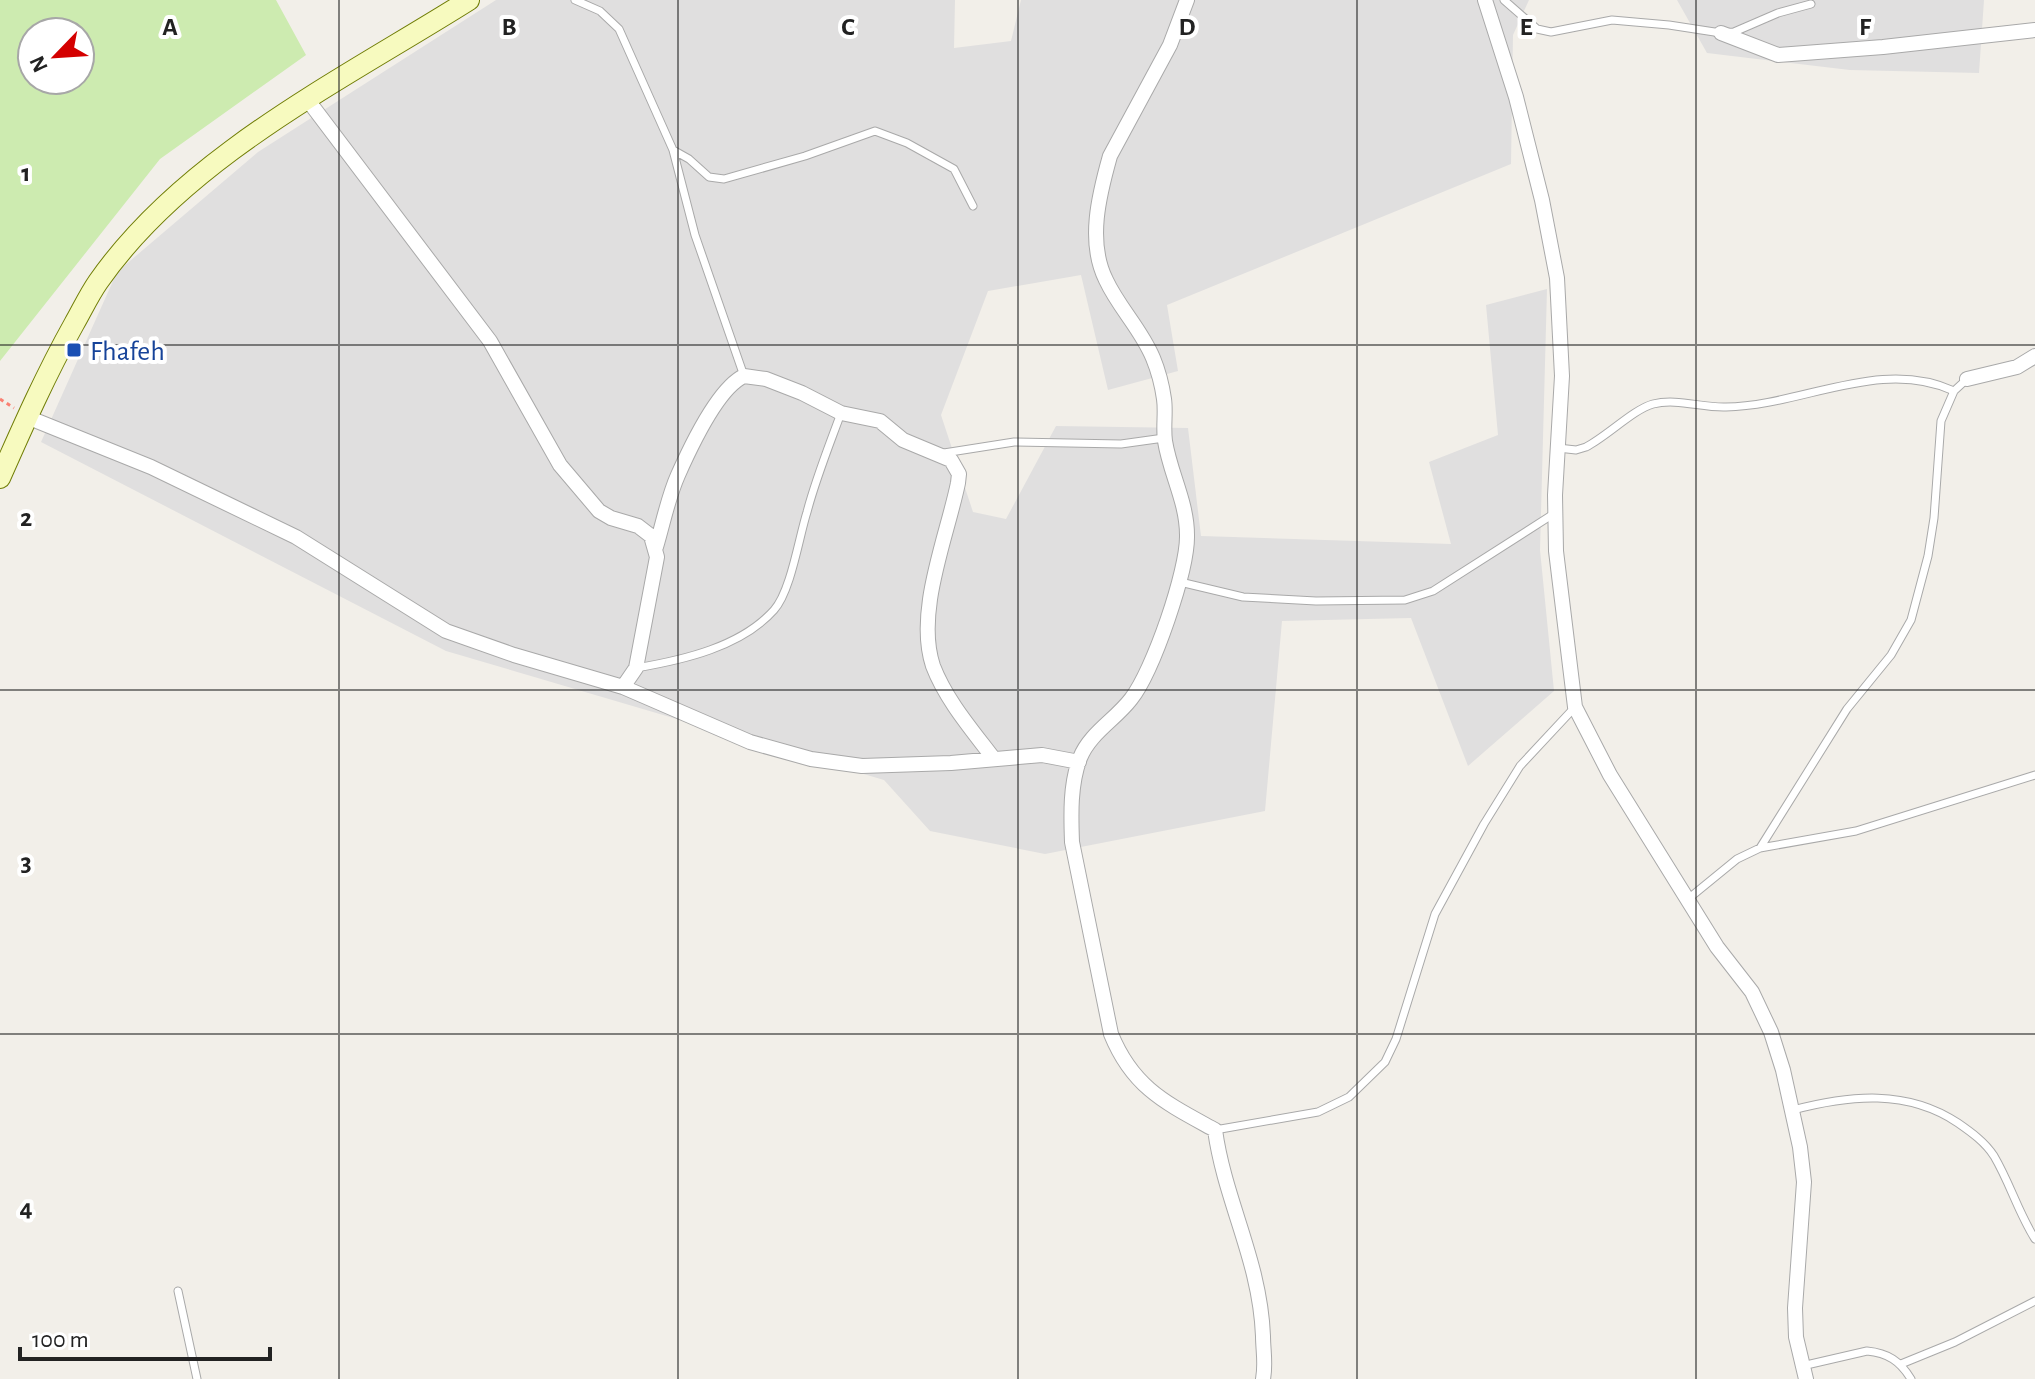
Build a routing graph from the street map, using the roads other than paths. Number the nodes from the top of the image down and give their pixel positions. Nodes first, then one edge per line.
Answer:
1 (469, 0) edge
2 (575, 0) edge
3 (1187, 0) edge
4 (1485, 0) edge
5 (1504, 0) edge
6 (1811, 4) dead end
7 (2035, 30) edge
8 (1721, 33) junction
9 (307, 99) junction
10 (673, 150) junction
11 (973, 206) dead end
12 (2035, 356) edge
13 (744, 376) junction
14 (1967, 379) joint
15 (1954, 391) junction
16 (841, 413) junction
17 (27, 417) junction
18 (1164, 438) junction
19 (1558, 448) junction
20 (940, 454) junction
21 (0, 478) edge
22 (1555, 513) junction
23 (656, 547) junction
24 (1180, 582) junction
25 (636, 668) junction
26 (623, 687) junction
27 (1575, 707) junction
28 (994, 759) junction
29 (1079, 762) junction
30 (2035, 775) edge
31 (1760, 848) junction
32 (1688, 899) junction
33 (1791, 1110) junction
34 (1215, 1130) junction
35 (2035, 1239) edge
36 (178, 1291) dead end
37 (2035, 1301) edge
38 (1901, 1364) junction
39 (1804, 1372) edge
40 (197, 1379) edge
41 (1263, 1379) edge
42 (1911, 1379) edge

1 - 9 street
2 - 10 lane
3 - 18 street
4 - 19 street
5 - 8 lane
6 - 8 lane
7 - 8 street
9 - 17 street
9 - 23 street
10 - 11 lane
10 - 13 lane
12 - 14 street
13 - 16 street
13 - 23 street
14 - 15 lane
15 - 19 lane
15 - 31 lane
16 - 20 street
16 - 25 lane
17 - 21 street
17 - 26 street
18 - 20 lane
18 - 24 street
19 - 22 street
20 - 28 street
22 - 24 lane
22 - 27 street
23 - 25 street
24 - 29 street
25 - 26 street
26 - 28 street
27 - 32 street
27 - 34 lane
28 - 29 street
29 - 34 street
30 - 31 lane
31 - 32 lane
32 - 33 street
33 - 35 lane
33 - 39 street
34 - 41 street
36 - 40 lane
37 - 38 lane
38 - 39 lane
38 - 42 lane

